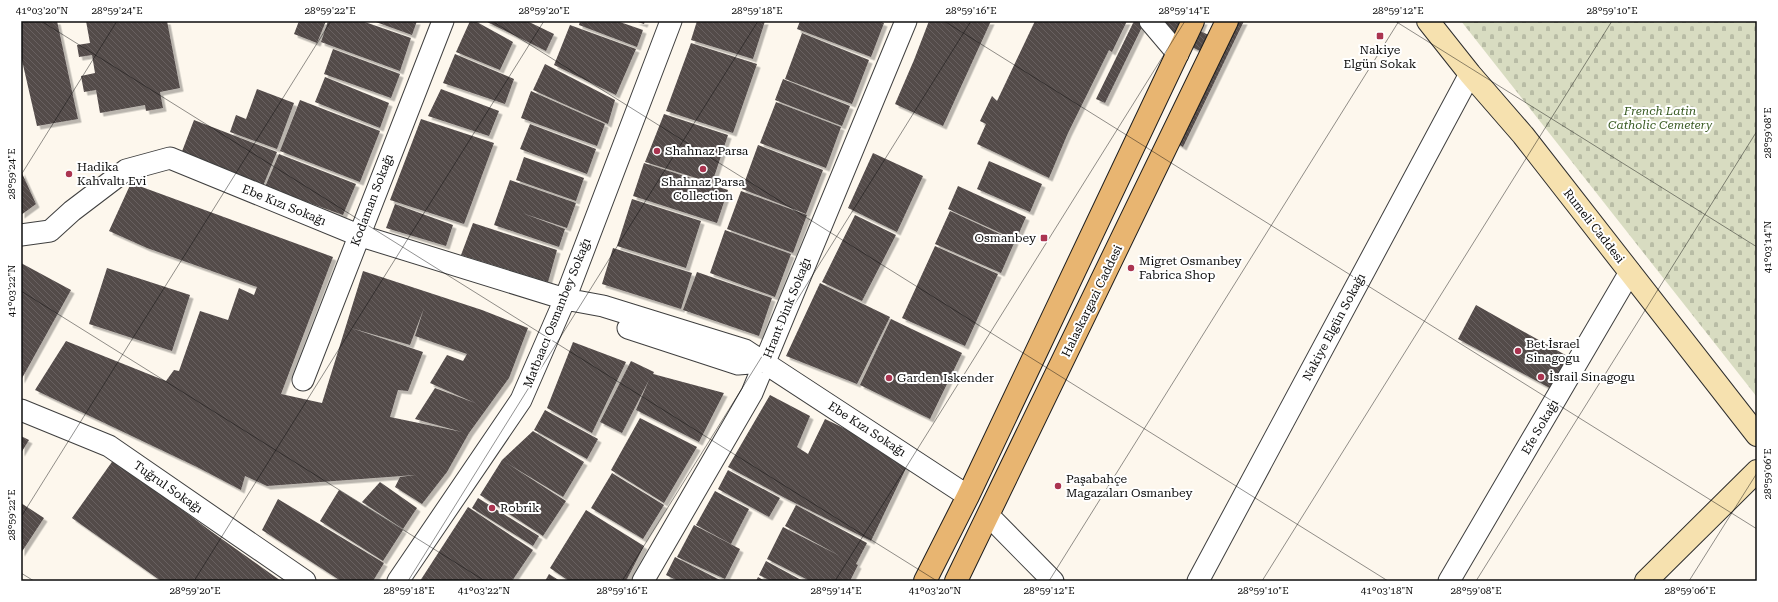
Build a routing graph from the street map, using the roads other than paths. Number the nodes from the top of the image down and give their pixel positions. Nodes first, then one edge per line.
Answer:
1 (443, 21) edge
2 (671, 21) edge
3 (906, 21) edge
4 (1150, 21) edge
5 (1193, 21) edge
6 (1227, 21) edge
7 (1428, 21) edge
8 (1178, 54) junction
9 (1470, 74) junction
10 (21, 235) edge
11 (358, 235) junction
12 (1630, 272) junction
13 (565, 299) junction
14 (765, 362) junction
15 (303, 380) dead end
16 (21, 410) edge
17 (1757, 435) edge
18 (1757, 471) edge
19 (968, 496) junction
20 (988, 514) junction
21 (305, 581) edge
22 (398, 581) edge
23 (643, 581) edge
24 (924, 581) edge
25 (956, 581) edge
26 (1053, 581) edge
27 (1198, 581) edge
28 (1449, 581) edge
29 (1646, 581) edge

1 - 11 street, Kodaman Sokağı
2 - 13 street, Matbaacı Osmanbey Sokağı
3 - 14 street, Hrant Dink Sokağı
4 - 8 street
5 - 8 main road
6 - 20 main road, Halaskargazi Caddesi
7 - 9 main road, Rumeli Caddesi
8 - 19 main road
9 - 12 main road, Rumeli Caddesi
9 - 27 street, Nakiye Elgün Sokağı
10 - 11 street, Ebe Kızı Sokağı
11 - 13 street, Ebe Kızı Sokağı
11 - 15 street, Kodaman Sokağı
12 - 17 main road, Rumeli Caddesi
12 - 28 street, Efe Sokağı
13 - 14 street, Ebe Kızı Sokağı
13 - 22 street, Matbaacı Osmanbey Sokağı
14 - 19 street, Ebe Kızı Sokağı
14 - 23 street, Hrant Dink Sokağı
16 - 21 street, Tuğrul Sokağı
18 - 29 main road
19 - 20 main road
19 - 24 main road
20 - 25 main road, Halaskargazi Caddesi
20 - 26 street

